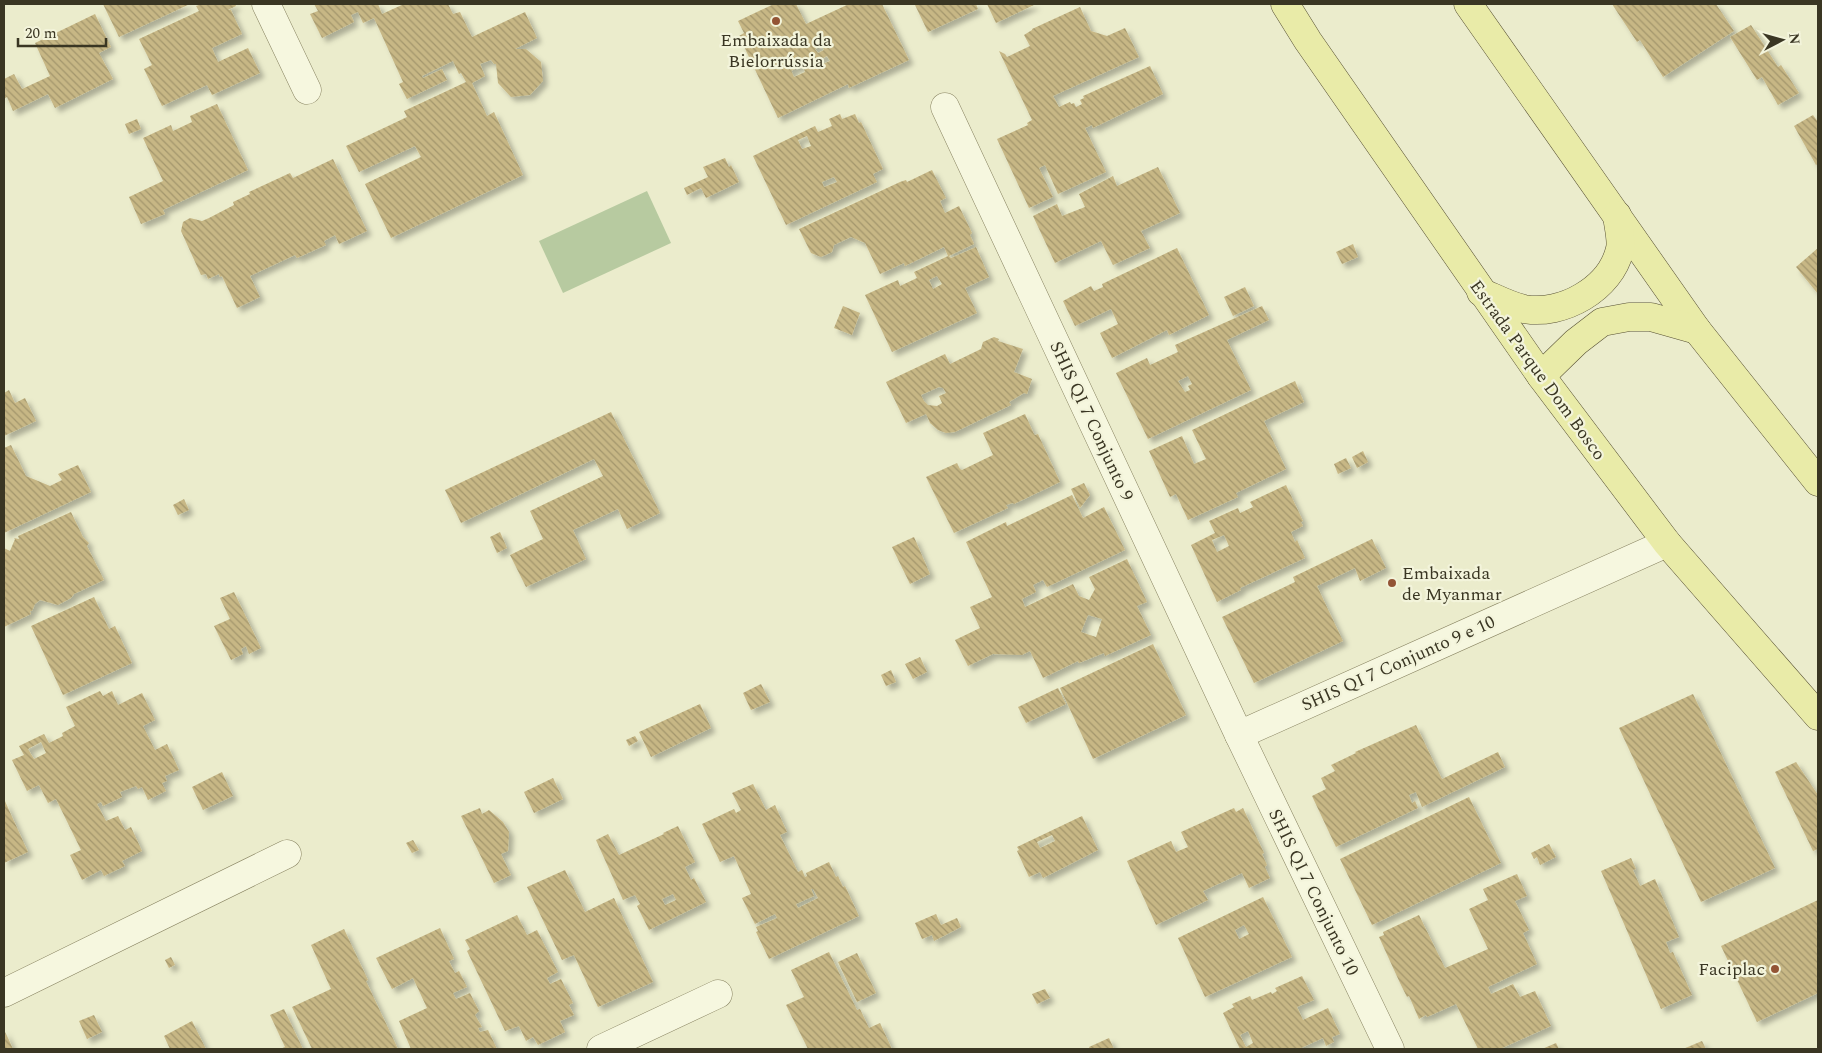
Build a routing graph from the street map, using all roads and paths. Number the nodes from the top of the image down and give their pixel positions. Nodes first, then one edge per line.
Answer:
1 (266, 4) edge
2 (1285, 4) edge
3 (1468, 4) edge
4 (307, 90) dead end
5 (945, 107) dead end
6 (1617, 214) junction
7 (1481, 292) junction
8 (1697, 330) junction
9 (1540, 376) junction
10 (1818, 482) edge
11 (1667, 543) junction
12 (1818, 716) edge
13 (1239, 735) junction
14 (286, 854) dead end
15 (4, 993) edge
16 (718, 994) dead end
17 (601, 1049) edge
18 (1390, 1049) edge

1 - 4 street
2 - 7 main road, Estrada Parque Dom Bosco
3 - 6 main road
5 - 13 street, SHIS QI 7 Conjunto 9
6 - 7 main road
6 - 8 main road
7 - 9 main road, Estrada Parque Dom Bosco
8 - 9 main road
8 - 10 main road
9 - 11 main road, Estrada Parque Dom Bosco
11 - 12 main road, Estrada Parque Dom Bosco
11 - 13 street, SHIS QI 7 Conjunto 9 e 10
13 - 18 street, SHIS QI 7 Conjunto 10
14 - 15 street
16 - 17 street

